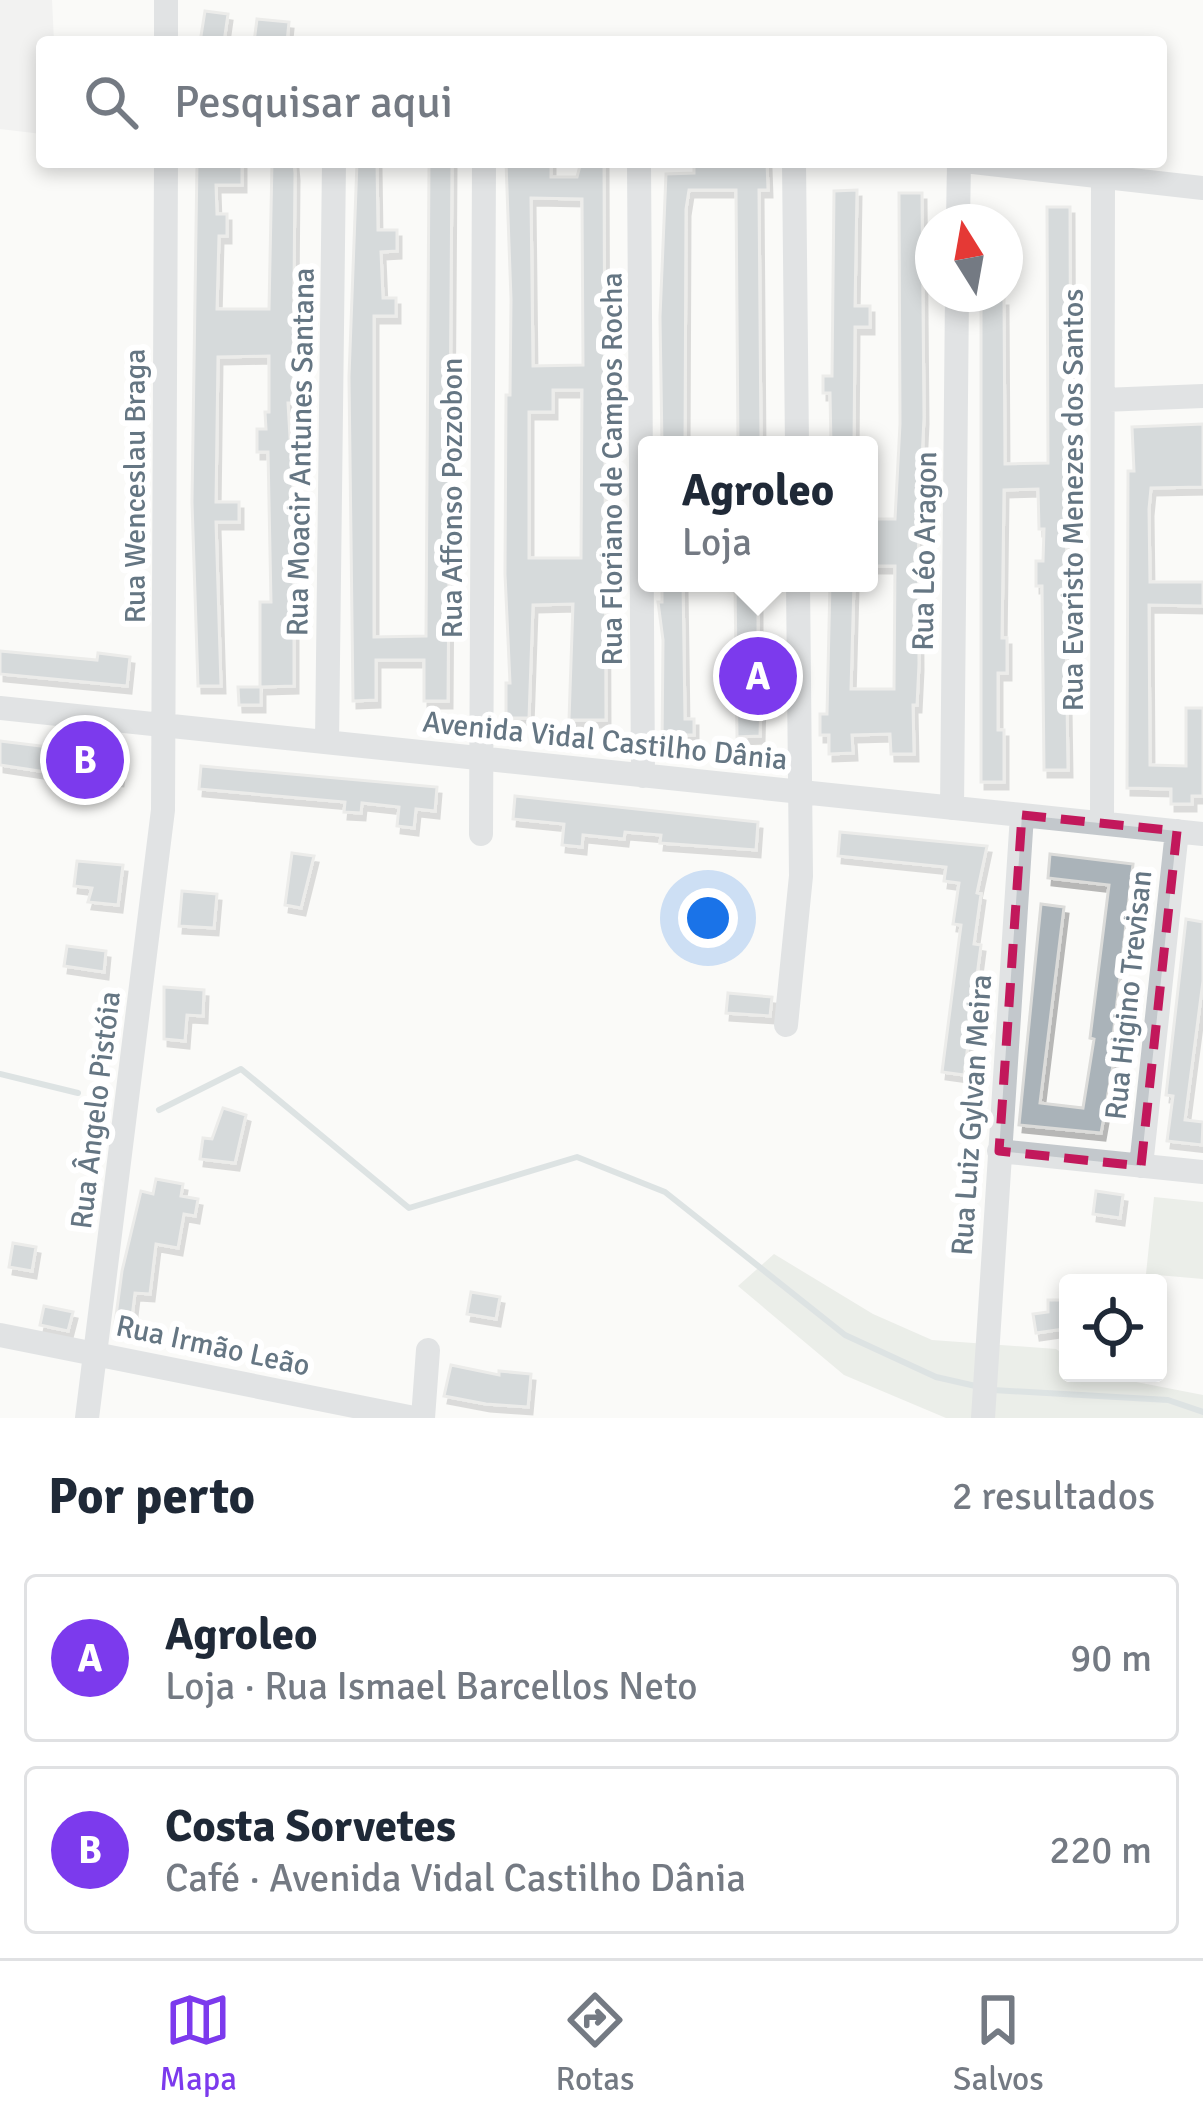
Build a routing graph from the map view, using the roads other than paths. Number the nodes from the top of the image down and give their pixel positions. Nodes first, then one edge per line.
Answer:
1 (166, 168) edge
2 (334, 168) edge
3 (484, 168) edge
4 (640, 168) edge
5 (794, 168) edge
6 (958, 168) edge
7 (1029, 168) edge
8 (1103, 176) junction
9 (1203, 188) edge
10 (958, 204) edge
11 (957, 312) edge
12 (1203, 396) edge
13 (1103, 400) junction
14 (642, 436) edge
15 (796, 436) edge
16 (643, 592) edge
17 (798, 592) edge
18 (0, 708) edge
19 (164, 725) junction
20 (327, 742) junction
21 (482, 759) junction
22 (644, 776) junction
23 (800, 792) junction
24 (952, 808) junction
25 (163, 809) joint
26 (1022, 815) junction
27 (1102, 824) junction
28 (1177, 831) junction
29 (481, 834) dead end
30 (1203, 834) edge
31 (786, 1025) dead end
32 (999, 1151) junction
33 (1141, 1166) junction
34 (1203, 1172) edge
35 (0, 1334) edge
36 (428, 1350) dead end
37 (96, 1352) junction
38 (87, 1418) edge
39 (418, 1418) edge
40 (983, 1418) edge

1 - 19 street, Rua Wenceslau Braga
2 - 20 street, Rua Moacir Antunes Santana
3 - 21 street, Rua Affonso Pozzobon
4 - 14 street, Rua Floriano de Campos Rocha
5 - 15 street
6 - 10 street
7 - 8 street
8 - 9 street
8 - 13 street, Rua Evaristo Menezes dos Santos
11 - 24 street, Rua Léo Aragon
12 - 13 street
13 - 27 street, Rua Evaristo Menezes dos Santos
16 - 22 street, Rua Floriano de Campos Rocha
17 - 23 street
18 - 19 street, Avenida Vidal Castilho Dânia
19 - 20 street, Avenida Vidal Castilho Dânia
19 - 25 street, Rua Wenceslau Braga
20 - 21 street, Avenida Vidal Castilho Dânia
21 - 22 street, Avenida Vidal Castilho Dânia
21 - 29 street, Rua Affonso Pozzobon
22 - 23 street, Avenida Vidal Castilho Dânia
23 - 24 street, Avenida Vidal Castilho Dânia
23 - 31 street
24 - 26 street, Avenida Vidal Castilho Dânia
25 - 37 street, Rua Ângelo Pistóia
26 - 27 street, Avenida Vidal Castilho Dânia
26 - 32 street, Rua Luiz Gylvan Meira
27 - 28 street, Avenida Vidal Castilho Dânia
28 - 30 street, Avenida Vidal Castilho Dânia
28 - 33 street, Rua Higino Trevisan
32 - 33 street
32 - 40 street, Rua Luiz Gylvan Meira
33 - 34 street
35 - 37 street, Rua Irmão Leão
36 - 39 street
37 - 38 street, Rua Ângelo Pistóia
37 - 39 street, Rua Irmão Leão

